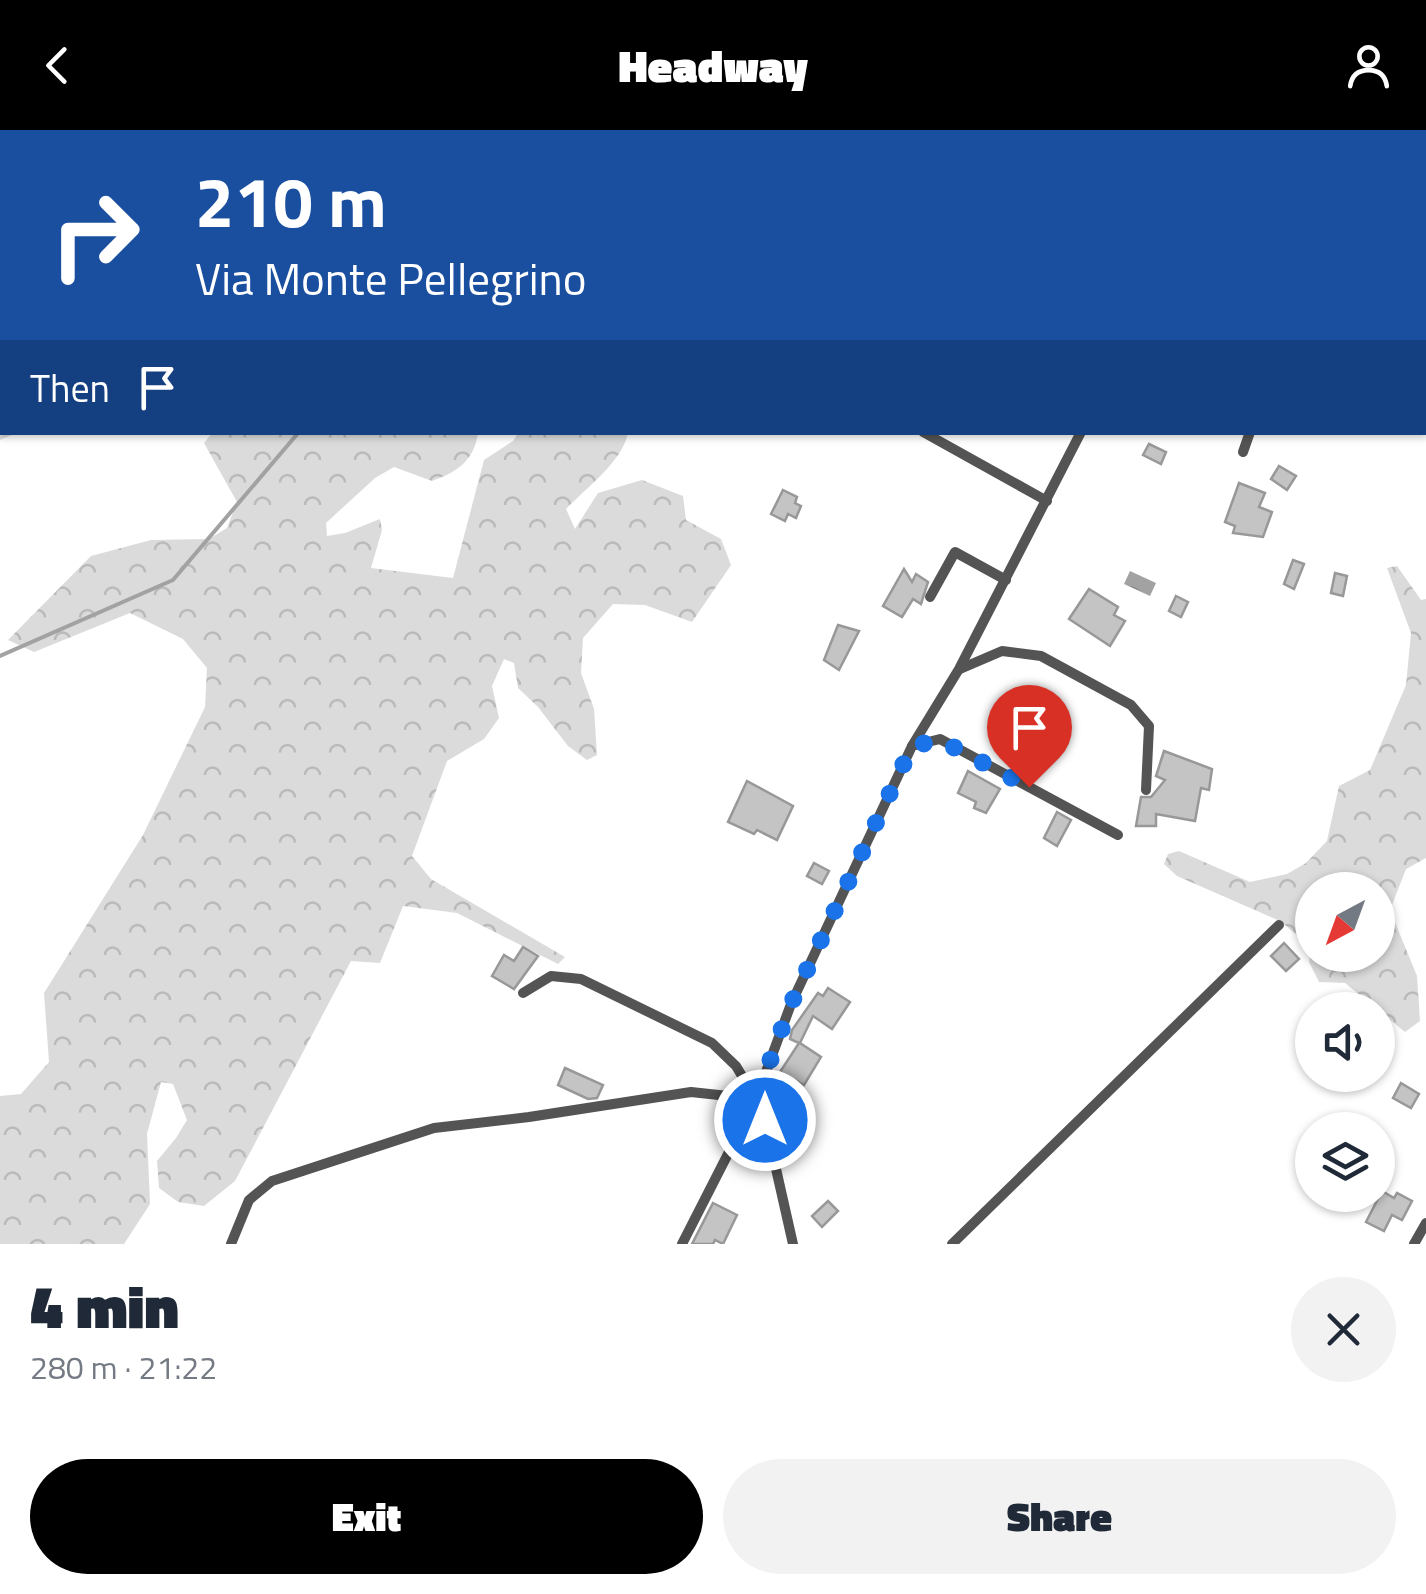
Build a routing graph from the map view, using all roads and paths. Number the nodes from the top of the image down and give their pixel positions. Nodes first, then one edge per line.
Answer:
1 (928, 435) edge
2 (1080, 435) edge
3 (1249, 435) edge
4 (1243, 452) dead end
5 (1047, 501) junction
6 (1006, 580) junction
7 (930, 598) dead end
8 (959, 669) junction
9 (912, 746) junction
10 (1146, 790) dead end
11 (1118, 835) dead end
12 (1279, 925) dead end
13 (522, 992) dead end
14 (756, 1099) junction
15 (1426, 1222) edge
16 (231, 1244) edge
17 (682, 1244) edge
18 (793, 1244) edge
19 (952, 1244) edge
20 (1414, 1244) edge

1 - 5 street
2 - 5 street
3 - 4 street
5 - 6 street
6 - 7 street
6 - 8 street
8 - 9 street
8 - 10 street
9 - 11 street
9 - 14 street
12 - 19 street
13 - 14 street
14 - 16 street
14 - 17 street
14 - 18 street
15 - 20 street

